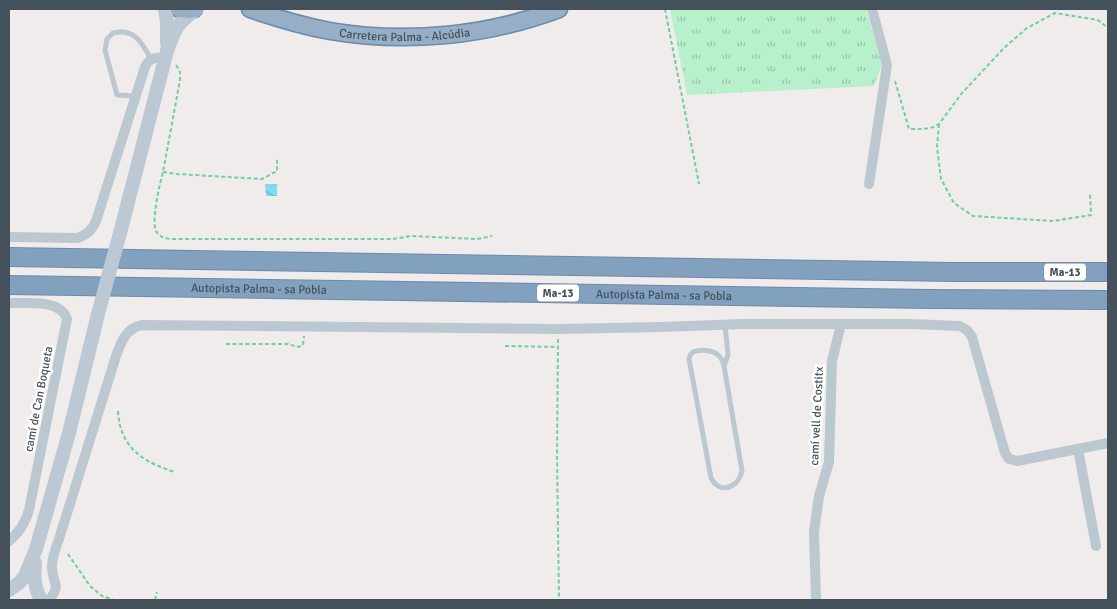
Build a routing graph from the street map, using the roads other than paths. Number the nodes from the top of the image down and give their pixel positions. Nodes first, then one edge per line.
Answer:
1 (165, 9) edge
2 (179, 9) edge
3 (195, 9) edge
4 (250, 9) edge
5 (282, 9) edge
6 (528, 9) edge
7 (559, 9) edge
8 (872, 9) edge
9 (166, 54) junction
10 (151, 59) junction
11 (136, 96) junction
12 (869, 184) dead end
13 (9, 237) edge
14 (9, 257) edge
15 (1108, 272) edge
16 (9, 285) edge
17 (1108, 300) edge
18 (9, 304) edge
19 (841, 324) junction
20 (725, 325) junction
21 (724, 366) junction
22 (1108, 443) edge
23 (1078, 449) junction
24 (9, 541) edge
25 (1096, 546) dead end
26 (36, 550) junction
27 (10, 589) edge
28 (40, 596) edge
29 (816, 600) edge

1 - 9 main road
2 - 3 highway
3 - 9 main road
4 - 7 highway, Carretera Palma - Alcúdia
5 - 6 highway, Carretera Palma - Alcúdia
8 - 12 street
9 - 10 street
9 - 26 main road, bridge
10 - 11 street
10 - 11 lane
11 - 13 street
14 - 15 highway, Ma-13
16 - 17 highway, Autopista Palma - sa Pobla / Ma-13
18 - 24 street, camí de Can Boqueta
19 - 20 street
19 - 23 street
19 - 29 street, camí vell de Costitx
20 - 21 lane
20 - 28 street
21 - 21 lane
22 - 23 street
23 - 25 street
26 - 27 main road
26 - 28 main road
27 - 28 main road

